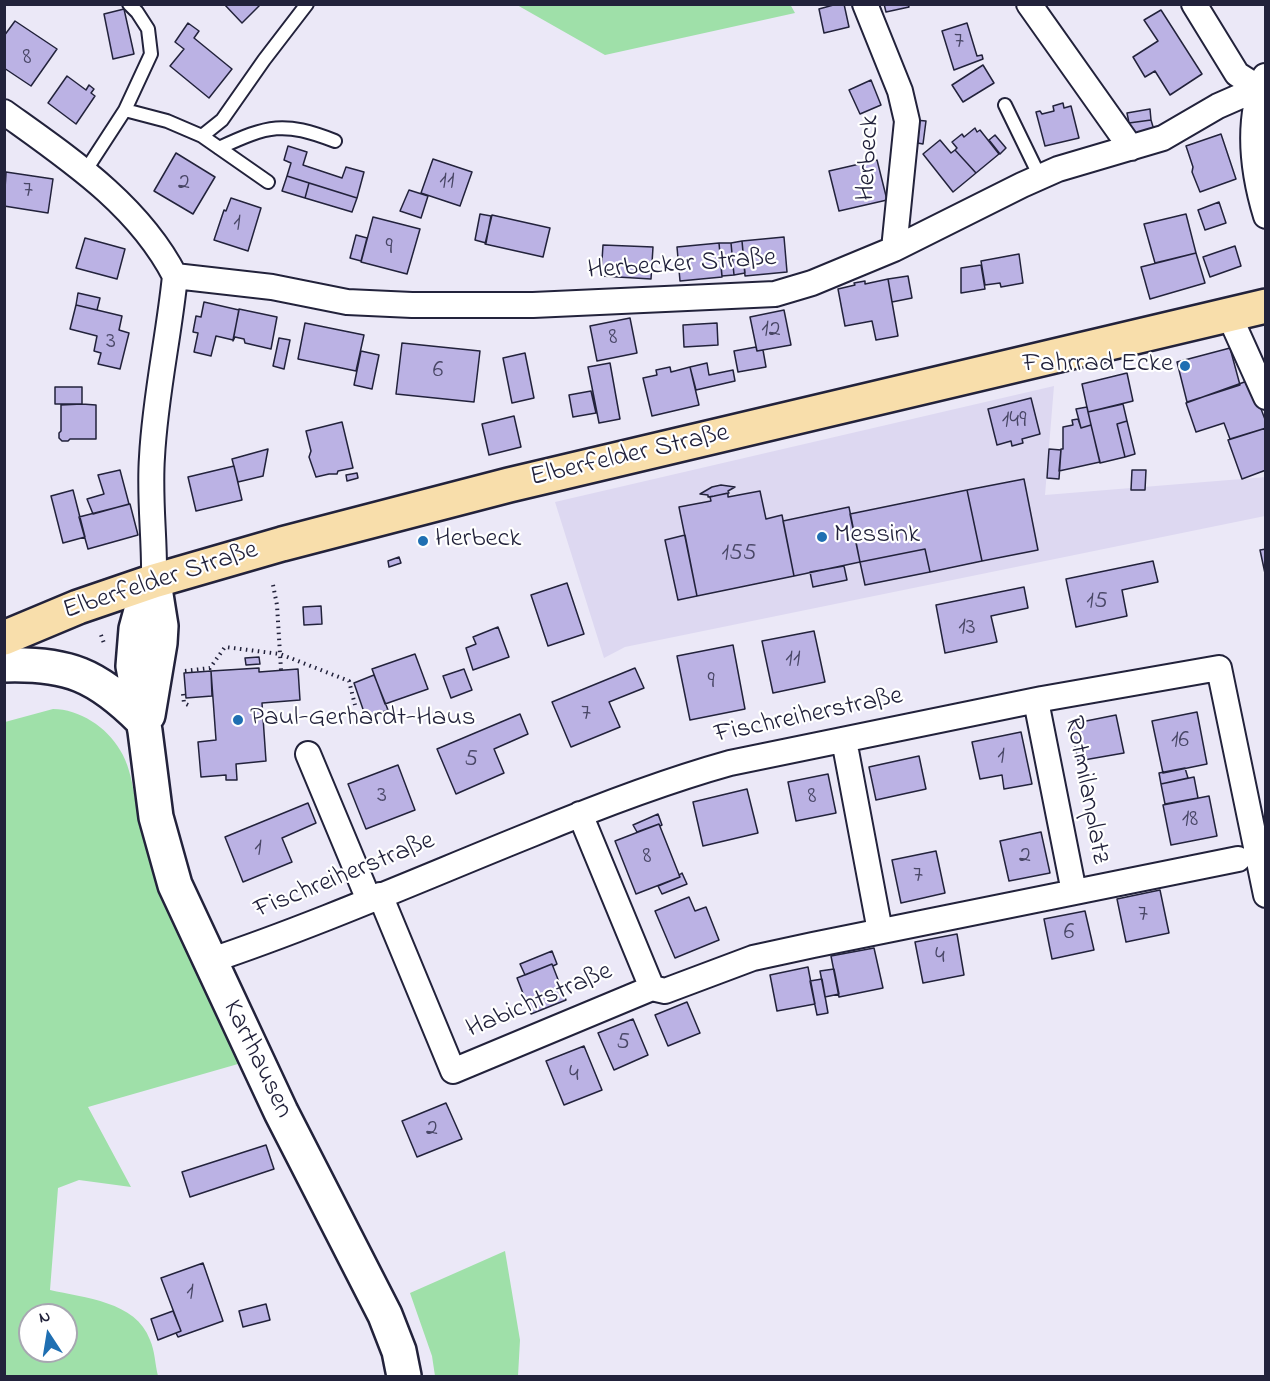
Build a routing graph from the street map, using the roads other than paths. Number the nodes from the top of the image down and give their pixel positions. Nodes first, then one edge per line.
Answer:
1 (129, 4) edge
2 (307, 4) edge
3 (865, 4) edge
4 (1029, 4) edge
5 (1194, 4) edge
6 (1262, 81) edge
7 (1005, 105) dead end
8 (125, 110) junction
9 (4, 112) edge
10 (202, 136) junction
11 (335, 141) dead end
12 (219, 148) junction
13 (1131, 148) junction
14 (86, 170) junction
15 (1040, 177) junction
16 (268, 182) dead end
17 (1266, 216) edge
18 (894, 249) junction
19 (175, 276) junction
20 (1266, 306) edge
21 (1229, 315) junction
22 (1266, 397) edge
23 (154, 581) junction
24 (4, 639) edge
25 (4, 665) edge
26 (1036, 701) junction
27 (143, 725) junction
28 (844, 740) junction
29 (308, 753) dead end
30 (580, 814) junction
31 (1238, 859) dead end
32 (1074, 892) junction
33 (1266, 895) edge
34 (374, 897) junction
35 (880, 931) junction
36 (209, 961) junction
37 (652, 988) junction
38 (404, 1377) edge

1 - 8 lane
2 - 10 lane
3 - 18 street, Herbeck
4 - 13 street
5 - 6 street
6 - 13 street, Herbecker Straße
6 - 17 street
7 - 15 lane
8 - 10 lane
8 - 14 lane
9 - 14 street
10 - 12 lane
11 - 12 lane
12 - 16 lane
13 - 15 street, Herbecker Straße
14 - 19 street
15 - 18 street, Herbecker Straße
18 - 19 street, Herbecker Straße
19 - 23 street
20 - 21 main road, Elberfelder Straße
21 - 22 street
21 - 23 main road, Elberfelder Straße
23 - 24 main road, Elberfelder Straße
23 - 27 main road, Karthausen
25 - 27 main road
26 - 28 street, Fischreiherstraße
26 - 32 street, Rotmilanplatz
26 - 33 street, Fischreiherstraße
27 - 36 main road, Karthausen
28 - 30 street, Fischreiherstraße
28 - 35 street
29 - 34 street
30 - 34 street, Fischreiherstraße
30 - 37 street, Habichtstraße
31 - 32 street
32 - 35 street
34 - 36 street, Fischreiherstraße
34 - 37 street, Habichtstraße
35 - 37 street
36 - 38 main road, Karthausen

